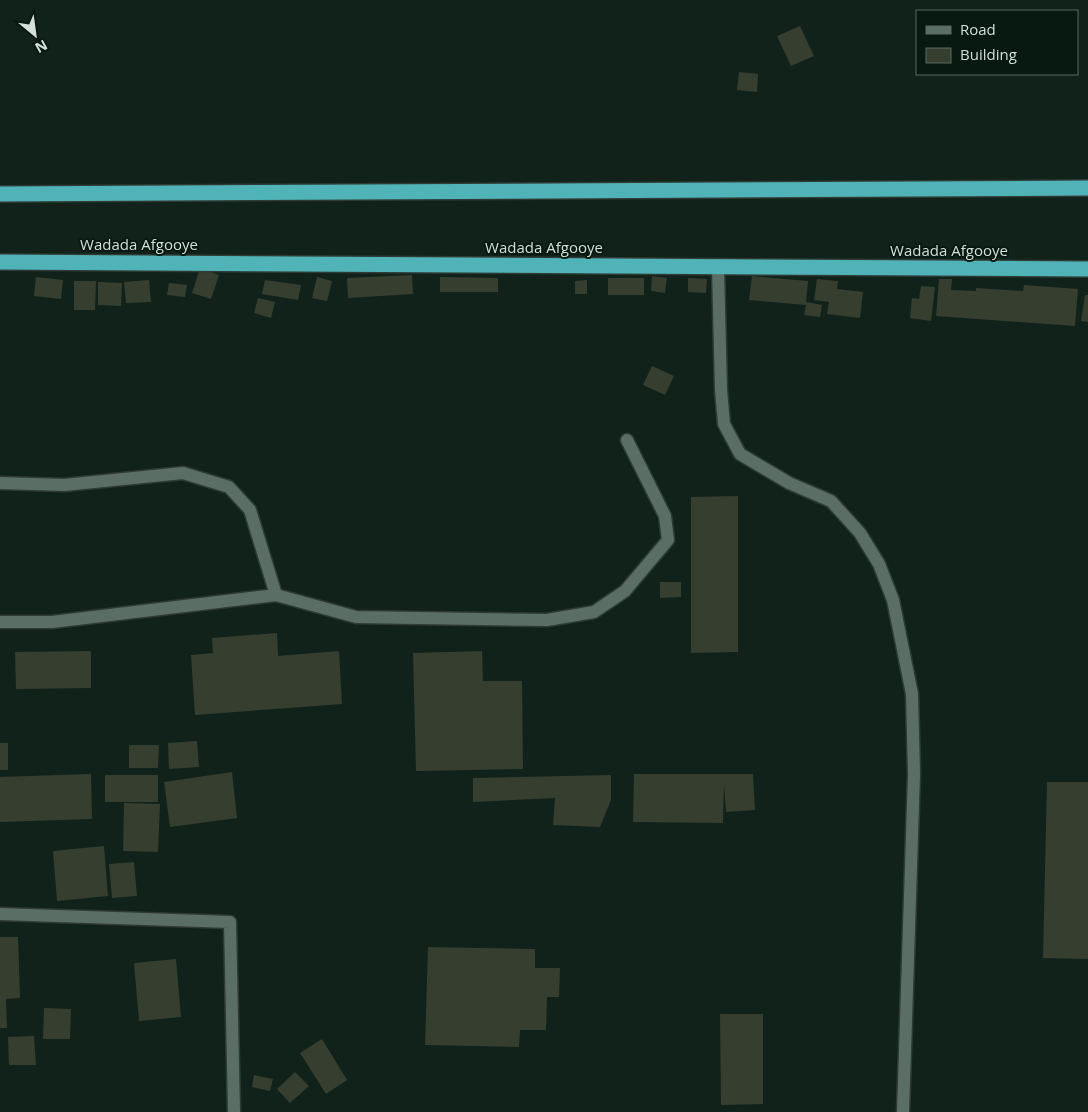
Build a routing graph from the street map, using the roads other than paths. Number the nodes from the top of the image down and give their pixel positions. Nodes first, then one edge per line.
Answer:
1 (1088, 188) edge
2 (0, 194) edge
3 (0, 262) edge
4 (718, 267) junction
5 (1088, 269) edge
6 (628, 440) dead end
7 (0, 483) edge
8 (276, 595) junction
9 (0, 622) edge
10 (0, 914) edge
11 (234, 1112) edge
12 (903, 1112) edge

1 - 2 highway
3 - 4 highway, Wadada Afgooye
4 - 5 highway, Wadada Afgooye
4 - 12 street
6 - 8 street
7 - 8 street
8 - 9 street
10 - 11 street

